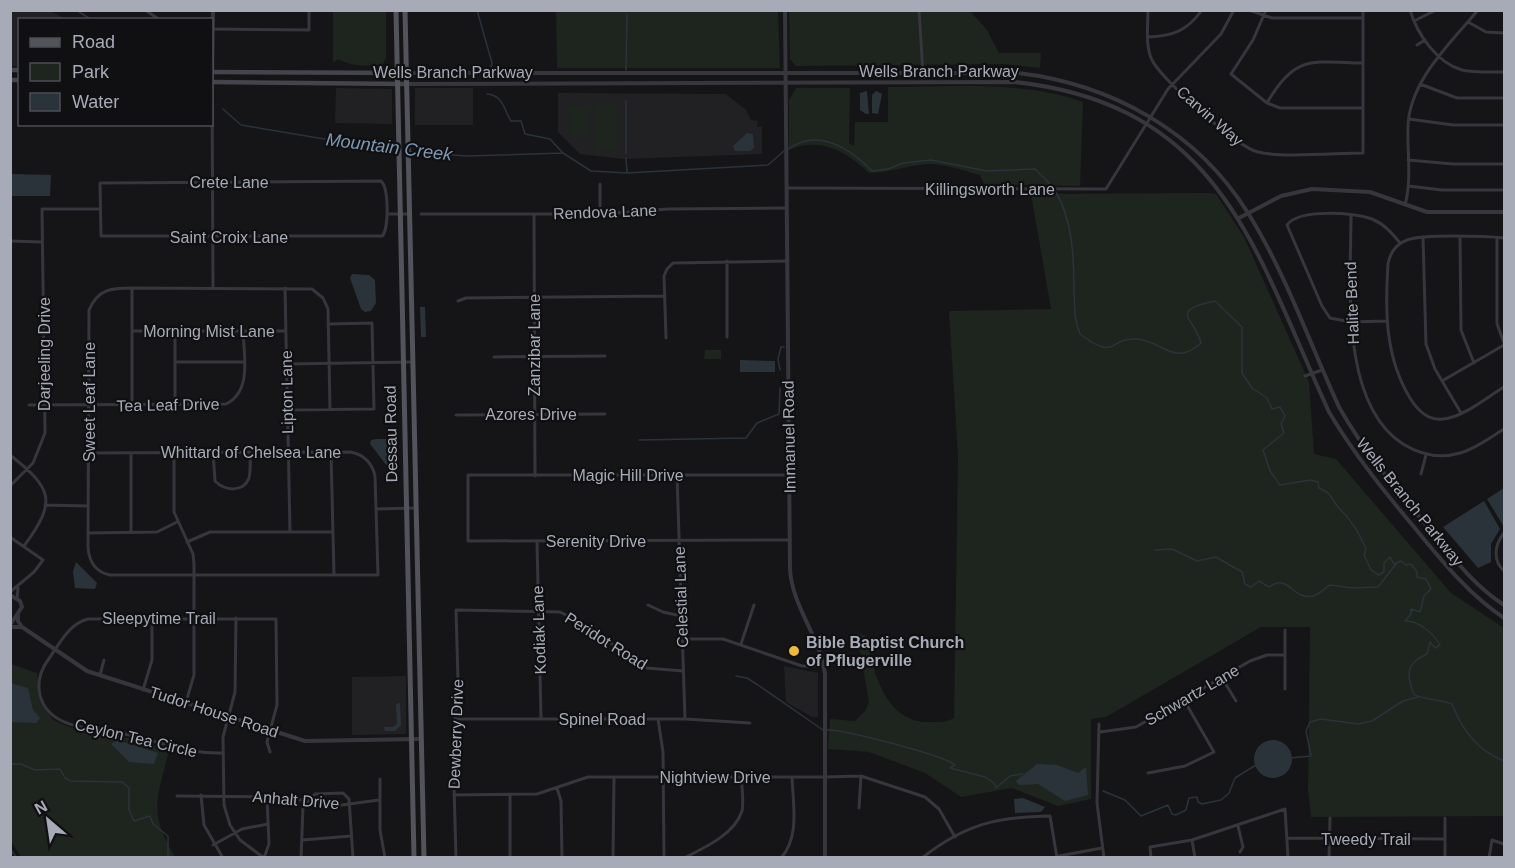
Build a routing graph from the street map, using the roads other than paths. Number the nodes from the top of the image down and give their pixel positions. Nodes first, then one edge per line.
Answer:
1 (309, 10) edge
2 (396, 10) edge
3 (405, 10) edge
4 (785, 10) edge
5 (919, 10) edge
6 (1148, 10) edge
7 (1202, 10) edge
8 (1234, 10) edge
9 (1249, 10) edge
10 (1266, 10) edge
11 (1363, 10) edge
12 (1410, 10) edge
13 (1436, 10) edge
14 (1478, 10) edge
15 (1264, 16) junction
16 (1363, 18) junction
17 (1414, 21) junction
18 (1468, 22) junction
19 (213, 28) edge
20 (1504, 33) edge
21 (1148, 38) junction
22 (1425, 40) junction
23 (1417, 45) dead end
24 (1440, 56) junction
25 (1363, 63) junction
26 (213, 72) edge
27 (1504, 72) edge
28 (338, 73) junction
29 (397, 73) junction
30 (786, 73) junction
31 (923, 73) junction
32 (407, 74) junction
33 (466, 74) junction
34 (552, 74) junction
35 (627, 74) junction
36 (213, 82) edge
37 (338, 83) junction
38 (786, 83) junction
39 (1173, 83) junction
40 (397, 84) junction
41 (407, 84) junction
42 (466, 84) junction
43 (552, 84) junction
44 (626, 84) junction
45 (1420, 84) junction
46 (1504, 98) edge
47 (1267, 103) junction
48 (1363, 108) junction
49 (1151, 116) junction
50 (1409, 119) junction
51 (1146, 124) junction
52 (1504, 125) edge
53 (212, 126) edge
54 (1408, 160) junction
55 (1504, 164) edge
56 (212, 182) junction
57 (600, 184) dead end
58 (1408, 186) junction
59 (788, 188) junction
60 (1504, 190) edge
61 (1405, 206) junction
62 (788, 208) junction
63 (99, 209) junction
64 (1248, 212) junction
65 (1504, 212) edge
66 (386, 214) junction
67 (400, 214) junction
68 (409, 214) junction
69 (421, 214) dead end
70 (534, 214) junction
71 (600, 214) junction
72 (1351, 216) junction
73 (1239, 218) junction
74 (213, 237) junction
75 (1424, 237) junction
76 (1497, 237) junction
77 (1460, 238) junction
78 (1504, 238) edge
79 (10, 241) edge
80 (42, 242) junction
81 (1400, 243) junction
82 (727, 261) junction
83 (788, 261) junction
84 (213, 287) junction
85 (132, 288) junction
86 (285, 288) junction
87 (665, 296) junction
88 (534, 297) junction
89 (458, 301) dead end
90 (1386, 321) junction
91 (1351, 322) junction
92 (329, 324) junction
93 (286, 330) junction
94 (132, 331) junction
95 (175, 331) junction
96 (243, 331) junction
97 (666, 338) dead end
98 (727, 338) dead end
99 (1504, 344) edge
100 (534, 356) junction
101 (605, 356) dead end
102 (494, 357) dead end
103 (244, 362) junction
104 (404, 362) junction
105 (412, 362) junction
106 (175, 363) junction
107 (330, 363) junction
108 (373, 363) junction
109 (1474, 363) junction
110 (286, 364) junction
111 (1322, 370) junction
112 (1312, 374) junction
113 (1305, 376) dead end
114 (1443, 381) junction
115 (1504, 387) edge
116 (28, 405) dead end
117 (45, 405) junction
118 (88, 406) junction
119 (132, 406) junction
120 (175, 406) junction
121 (330, 409) junction
122 (287, 410) junction
123 (1461, 413) junction
124 (535, 414) junction
125 (605, 414) dead end
126 (456, 415) dead end
127 (1504, 429) edge
128 (213, 452) junction
129 (250, 452) junction
130 (288, 452) junction
131 (331, 452) junction
132 (88, 453) junction
133 (131, 453) junction
134 (174, 453) junction
135 (10, 455) edge
136 (1426, 455) junction
137 (28, 469) junction
138 (1421, 474) dead end
139 (468, 475) joint
140 (677, 475) junction
141 (789, 475) junction
142 (535, 476) junction
143 (10, 486) edge
144 (45, 506) junction
145 (88, 506) junction
146 (376, 508) junction
147 (406, 508) junction
148 (416, 508) junction
149 (177, 522) junction
150 (131, 532) junction
151 (290, 532) junction
152 (333, 532) junction
153 (88, 533) junction
154 (1504, 533) edge
155 (10, 537) edge
156 (789, 540) junction
157 (679, 541) junction
158 (187, 542) junction
159 (537, 542) junction
160 (24, 546) junction
161 (1504, 571) edge
162 (378, 574) joint
163 (334, 575) junction
164 (194, 576) junction
165 (18, 588) junction
166 (10, 593) edge
167 (17, 599) junction
168 (648, 605) dead end
169 (754, 605) dead end
170 (1504, 605) edge
171 (456, 610) joint
172 (541, 610) junction
173 (18, 614) junction
174 (681, 616) junction
175 (152, 618) junction
176 (194, 618) junction
177 (236, 618) junction
178 (1504, 618) edge
179 (10, 626) edge
180 (22, 627) junction
181 (1285, 630) dead end
182 (682, 639) junction
183 (741, 644) junction
184 (55, 650) junction
185 (1284, 655) junction
186 (104, 660) dead end
187 (824, 666) junction
188 (683, 671) junction
189 (100, 676) junction
190 (1222, 678) junction
191 (1285, 689) dead end
192 (143, 690) junction
193 (1184, 700) junction
194 (1236, 701) dead end
195 (186, 702) junction
196 (228, 716) junction
197 (541, 718) junction
198 (685, 718) junction
199 (454, 719) junction
200 (658, 719) junction
201 (750, 723) dead end
202 (1099, 724) dead end
203 (271, 730) junction
204 (1100, 732) junction
205 (420, 739) junction
206 (411, 740) junction
207 (270, 752) dead end
208 (223, 753) junction
209 (1148, 773) dead end
210 (664, 776) junction
211 (861, 776) junction
212 (614, 777) junction
213 (741, 777) junction
214 (792, 777) junction
215 (825, 777) junction
216 (380, 779) dead end
217 (557, 788) junction
218 (201, 795) junction
219 (223, 795) junction
220 (454, 795) junction
221 (177, 796) dead end
222 (510, 796) junction
223 (267, 798) junction
224 (380, 800) junction
225 (307, 803) junction
226 (348, 805) junction
227 (859, 808) dead end
228 (1330, 818) dead end
229 (1445, 818) dead end
230 (268, 824) junction
231 (1238, 826) junction
232 (235, 832) junction
233 (351, 836) junction
234 (955, 837) junction
235 (1288, 838) junction
236 (1329, 838) junction
237 (1445, 839) junction
238 (303, 840) junction
239 (1192, 840) junction
240 (1504, 844) edge
241 (213, 845) junction
242 (1102, 848) junction
243 (1240, 852) dead end
244 (1057, 857) edge
245 (223, 858) edge
246 (264, 858) edge
247 (301, 858) edge
248 (353, 858) edge
249 (385, 858) edge
250 (414, 858) edge
251 (424, 858) edge
252 (456, 858) edge
253 (510, 858) edge
254 (562, 858) edge
255 (613, 858) edge
256 (664, 858) edge
257 (684, 858) edge
258 (781, 858) edge
259 (825, 858) edge
260 (922, 858) edge
261 (1048, 858) edge
262 (1104, 858) edge
263 (1150, 858) edge
264 (1195, 858) edge
265 (1287, 858) edge
266 (1329, 858) edge
267 (1445, 858) edge
268 (1489, 858) edge

1 - 19 street
2 - 29 main road, Dessau Road
3 - 32 main road, Dessau Road
4 - 30 street, Immanuel Road
5 - 31 street
6 - 21 street, Carvin Way
7 - 21 street
8 - 39 street, Killingsworth Lane
9 - 15 street
10 - 15 street
11 - 16 street
12 - 17 street
13 - 17 street
14 - 18 street
15 - 16 street
15 - 47 street
16 - 25 street
17 - 22 street
18 - 20 street
18 - 24 street
21 - 39 street, Carvin Way
22 - 23 street
22 - 24 street
24 - 27 street
24 - 45 street
25 - 47 street
25 - 48 street
26 - 28 main road, Wells Branch Parkway
28 - 29 main road, Wells Branch Parkway
28 - 37 main road
29 - 32 main road, Wells Branch Parkway
29 - 40 main road, Dessau Road
30 - 31 street, Wells Branch Parkway
30 - 35 street, Wells Branch Parkway
30 - 38 street, Immanuel Road
31 - 49 street, Wells Branch Parkway
32 - 33 street, Wells Branch Parkway
32 - 41 main road, Dessau Road
33 - 34 street, Wells Branch Parkway
33 - 42 street
34 - 35 street, Wells Branch Parkway
34 - 43 street
35 - 44 street
36 - 37 main road, Wells Branch Parkway
37 - 40 main road, Wells Branch Parkway
38 - 44 street, Wells Branch Parkway
38 - 51 street, Wells Branch Parkway
38 - 59 street, Immanuel Road
39 - 48 street, Carvin Way
39 - 49 street, Killingsworth Lane
40 - 41 main road, Wells Branch Parkway
40 - 67 main road, Dessau Road
41 - 42 street, Wells Branch Parkway
41 - 68 main road, Dessau Road
42 - 43 street, Wells Branch Parkway
43 - 44 street, Wells Branch Parkway
45 - 46 street
45 - 50 street
47 - 48 street
49 - 51 street, Killingsworth Lane
49 - 64 street, Wells Branch Parkway
50 - 52 street
50 - 54 street
51 - 59 street, Killingsworth Lane
51 - 73 street, Wells Branch Parkway
53 - 56 street
54 - 55 street
54 - 58 street
56 - 63 street, Crete Lane
56 - 66 street, Crete Lane
56 - 74 street
57 - 71 street
58 - 60 street
58 - 61 street
59 - 62 street, Immanuel Road
61 - 64 street
61 - 65 street
62 - 71 street, Rendova Lane
62 - 83 street, Immanuel Road
63 - 74 street, Saint Croix Lane
63 - 80 street, Darjeeling Drive
64 - 73 street
64 - 111 street, Wells Branch Parkway
66 - 67 street
66 - 74 street, Saint Croix Lane
67 - 68 street
67 - 104 main road, Dessau Road
68 - 105 main road, Dessau Road
69 - 70 street, Rendova Lane
70 - 71 street, Rendova Lane
70 - 88 street, Zanzibar Lane
72 - 81 street
72 - 91 street, Halite Bend
72 - 91 street
73 - 112 street, Wells Branch Parkway
74 - 84 street
75 - 77 street
75 - 81 street
75 - 114 street
76 - 77 street
76 - 78 street
76 - 99 street
77 - 109 street
79 - 80 street
80 - 117 street, Darjeeling Drive
81 - 90 street
82 - 83 street
82 - 87 street
82 - 98 street
83 - 141 street, Immanuel Road
84 - 85 street, Sweet Leaf Lane
84 - 86 street, Sweet Leaf Lane
85 - 94 street
85 - 118 street, Sweet Leaf Lane
86 - 92 street, Sweet Leaf Lane
86 - 93 street, Lipton Lane
87 - 88 street
87 - 97 street
88 - 89 street
88 - 100 street, Zanzibar Lane
90 - 91 street
90 - 123 street
91 - 136 street, Halite Bend
92 - 107 street, Sweet Leaf Lane
92 - 108 street
93 - 96 street, Morning Mist Lane
93 - 110 street, Lipton Lane
94 - 95 street, Morning Mist Lane
94 - 119 street
95 - 96 street, Morning Mist Lane
95 - 106 street
96 - 103 street, Tea Leaf Drive
99 - 109 street
100 - 101 street
100 - 102 street
100 - 124 street, Zanzibar Lane
103 - 106 street
103 - 120 street, Tea Leaf Drive
104 - 105 street
104 - 108 street
104 - 147 main road, Dessau Road
105 - 148 main road, Dessau Road
106 - 120 street
107 - 108 street
107 - 110 street
107 - 121 street, Sweet Leaf Lane
108 - 121 street
109 - 114 street
110 - 122 street, Lipton Lane
111 - 112 street
111 - 170 street, Wells Branch Parkway
112 - 113 street
112 - 178 street, Wells Branch Parkway
114 - 123 street
115 - 123 street
116 - 117 street, Tea Leaf Drive
117 - 118 street, Tea Leaf Drive
117 - 137 street, Darjeeling Drive
118 - 119 street, Tea Leaf Drive
118 - 132 street, Sweet Leaf Lane
119 - 120 street, Tea Leaf Drive
121 - 122 street
122 - 130 street, Lipton Lane
124 - 125 street, Azores Drive
124 - 126 street, Azores Drive
124 - 142 street, Zanzibar Lane
127 - 136 street, Halite Bend
128 - 129 street, Whittard of Chelsea Lane
128 - 129 street
128 - 134 street, Whittard of Chelsea Lane
129 - 130 street, Whittard of Chelsea Lane
130 - 131 street, Whittard of Chelsea Lane
130 - 151 street, Lipton Lane
131 - 146 street, Whittard of Chelsea Lane
131 - 152 street
132 - 133 street, Whittard of Chelsea Lane
132 - 145 street, Sweet Leaf Lane
133 - 134 street, Whittard of Chelsea Lane
133 - 150 street
134 - 149 street
135 - 137 street
136 - 138 street
137 - 143 street, Darjeeling Drive
137 - 144 street
139 - 142 street, Magic Hill Drive
139 - 159 street, Serenity Drive
140 - 141 street, Magic Hill Drive
140 - 142 street, Magic Hill Drive
140 - 157 street, Celestial Lane
141 - 156 street, Immanuel Road
144 - 145 street
144 - 160 street
145 - 153 street, Sweet Leaf Lane
146 - 147 street
146 - 162 street, Whittard of Chelsea Lane
147 - 148 street
147 - 206 main road, Dessau Road
148 - 205 main road, Dessau Road
149 - 150 street
149 - 158 street
150 - 153 street
151 - 152 street
151 - 158 street
152 - 163 street
153 - 164 street, Sweet Leaf Lane
154 - 161 street
155 - 160 street
156 - 157 street, Serenity Drive
156 - 187 street, Immanuel Road
157 - 159 street, Serenity Drive
157 - 174 street, Celestial Lane
158 - 164 street
159 - 172 street, Kodiak Lane
160 - 165 street
162 - 163 street, Sweet Leaf Lane
163 - 164 street, Sweet Leaf Lane
164 - 176 street
165 - 166 street
165 - 167 street
166 - 167 street
167 - 173 street
168 - 174 street
169 - 183 street
171 - 172 street, Peridot Road
171 - 199 street, Dewberry Drive
172 - 188 street, Peridot Road
172 - 197 street, Kodiak Lane
173 - 179 street
173 - 180 street
174 - 182 street, Celestial Lane
175 - 176 street, Sleepytime Trail
175 - 184 street, Sleepytime Trail
175 - 192 street
176 - 177 street, Sleepytime Trail
176 - 195 street
177 - 196 street
177 - 203 street, Sleepytime Trail
179 - 180 street
180 - 184 street, Tudor House Road
181 - 185 street
182 - 183 street
182 - 188 street, Celestial Lane
183 - 187 street
184 - 189 street, Tudor House Road
184 - 208 street, Ceylon Tea Circle
185 - 190 street, Schwartz Lane
185 - 191 street
186 - 189 street
187 - 215 street, Immanuel Road
188 - 198 street, Celestial Lane
189 - 192 street, Tudor House Road
190 - 193 street, Schwartz Lane
190 - 194 street
192 - 195 street, Tudor House Road
193 - 204 street, Schwartz Lane
193 - 209 street
195 - 196 street, Tudor House Road
196 - 203 street, Tudor House Road
196 - 208 street
197 - 199 street, Spinel Road
197 - 200 street, Spinel Road
198 - 200 street, Spinel Road
198 - 201 street, Spinel Road
199 - 220 street, Dewberry Drive
200 - 210 street
202 - 204 street
203 - 206 street, Tudor House Road
203 - 207 street
204 - 242 street
205 - 206 street, Tudor House Road
205 - 251 main road, Dessau Road
206 - 250 main road, Dessau Road
208 - 219 street
210 - 212 street, Nightview Drive
210 - 213 street, Nightview Drive
210 - 256 street
211 - 215 street, Nightview Drive
211 - 227 street
211 - 234 street, Nightview Drive
212 - 217 street, Nightview Drive
212 - 255 street
213 - 214 street, Nightview Drive
213 - 257 street
214 - 215 street, Nightview Drive
214 - 258 street
215 - 259 street, Immanuel Road
216 - 224 street
217 - 222 street, Nightview Drive
217 - 254 street
218 - 219 street, Anhalt Drive
218 - 221 street, Anhalt Drive
218 - 241 street
219 - 223 street, Anhalt Drive
219 - 232 street
220 - 222 street, Nightview Drive
220 - 252 street, Dewberry Drive
222 - 253 street
223 - 225 street, Anhalt Drive
223 - 230 street
224 - 226 street, Anhalt Drive
224 - 249 street
225 - 226 street, Anhalt Drive
225 - 226 street
225 - 238 street
226 - 233 street
228 - 236 street
229 - 237 street
230 - 232 street
230 - 246 street
231 - 235 street
231 - 239 street
231 - 243 street
232 - 241 street
232 - 246 street
233 - 238 street
233 - 248 street
234 - 244 street
234 - 260 street
235 - 236 street, Tweedy Trail
235 - 265 street
236 - 237 street, Tweedy Trail
236 - 266 street
237 - 267 street
238 - 247 street
239 - 263 street
239 - 264 street
240 - 268 street
241 - 245 street
242 - 244 street
242 - 262 street
244 - 261 street

